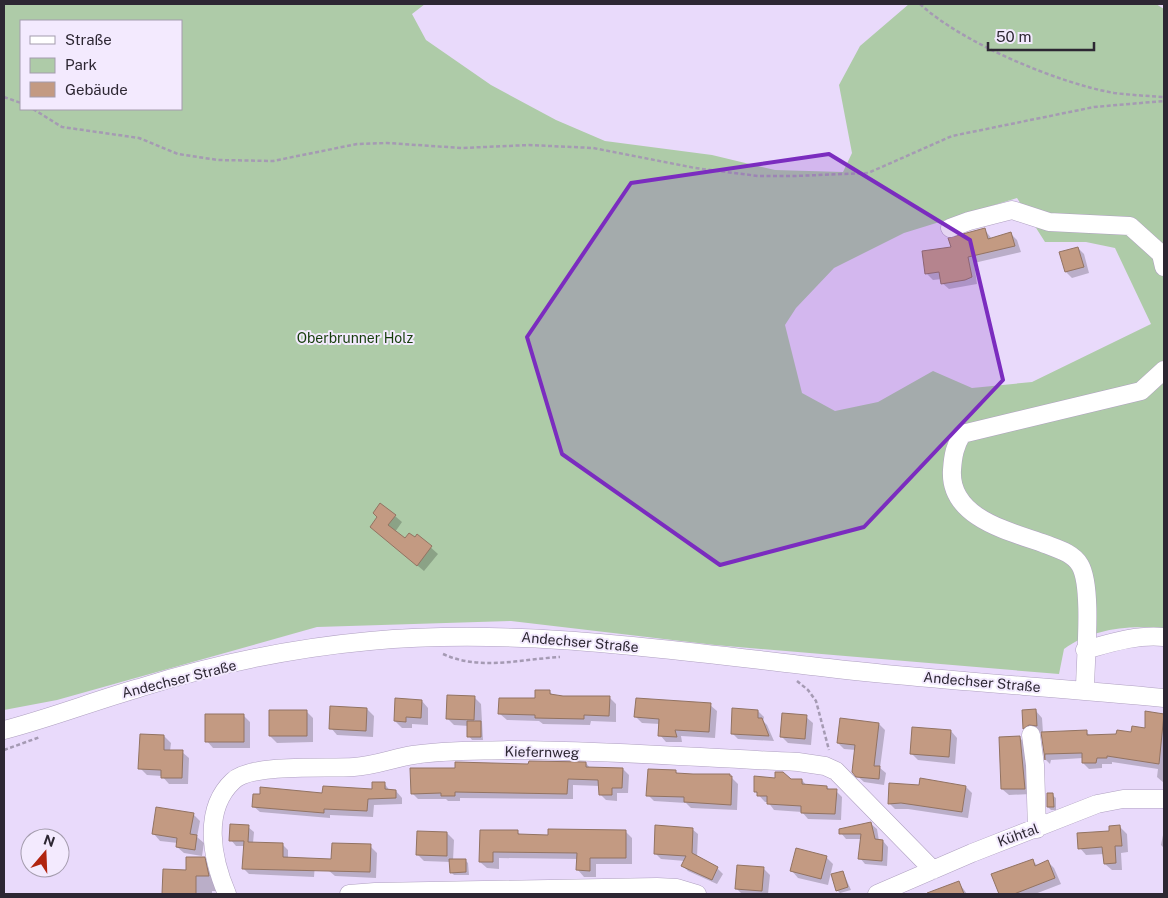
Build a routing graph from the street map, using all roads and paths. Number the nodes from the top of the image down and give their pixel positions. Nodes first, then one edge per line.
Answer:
1 (920, 4) edge
2 (4, 97) edge
3 (1164, 99) edge
4 (20, 103) edge
5 (35, 110) edge
6 (950, 228) dead end
7 (1164, 267) edge
8 (1164, 370) edge
9 (1164, 638) edge
10 (1086, 650) junction
11 (441, 653) dead end
12 (563, 657) dead end
13 (795, 680) dead end
14 (1085, 690) junction
15 (1164, 698) edge
16 (4, 730) edge
17 (1031, 734) dead end
18 (43, 736) dead end
19 (4, 750) edge
20 (825, 766) junction
21 (1164, 799) edge
22 (1037, 829) junction
23 (933, 870) junction
24 (375, 893) edge
25 (227, 894) edge
26 (349, 894) edge
27 (697, 894) edge
28 (877, 894) edge

1 - 3 path
2 - 4 path
3 - 5 path
6 - 7 street
8 - 10 street
9 - 10 street
10 - 14 street
11 - 12 path
13 - 20 path
14 - 15 street, Andechser Straße
14 - 16 street, Andechser Straße
17 - 22 street
18 - 19 path
20 - 23 street, Kiefernweg
20 - 25 street, Kiefernweg
21 - 22 street, Kühtal
22 - 23 street, Kühtal
23 - 28 street, Kühtal
24 - 26 street
24 - 27 street

